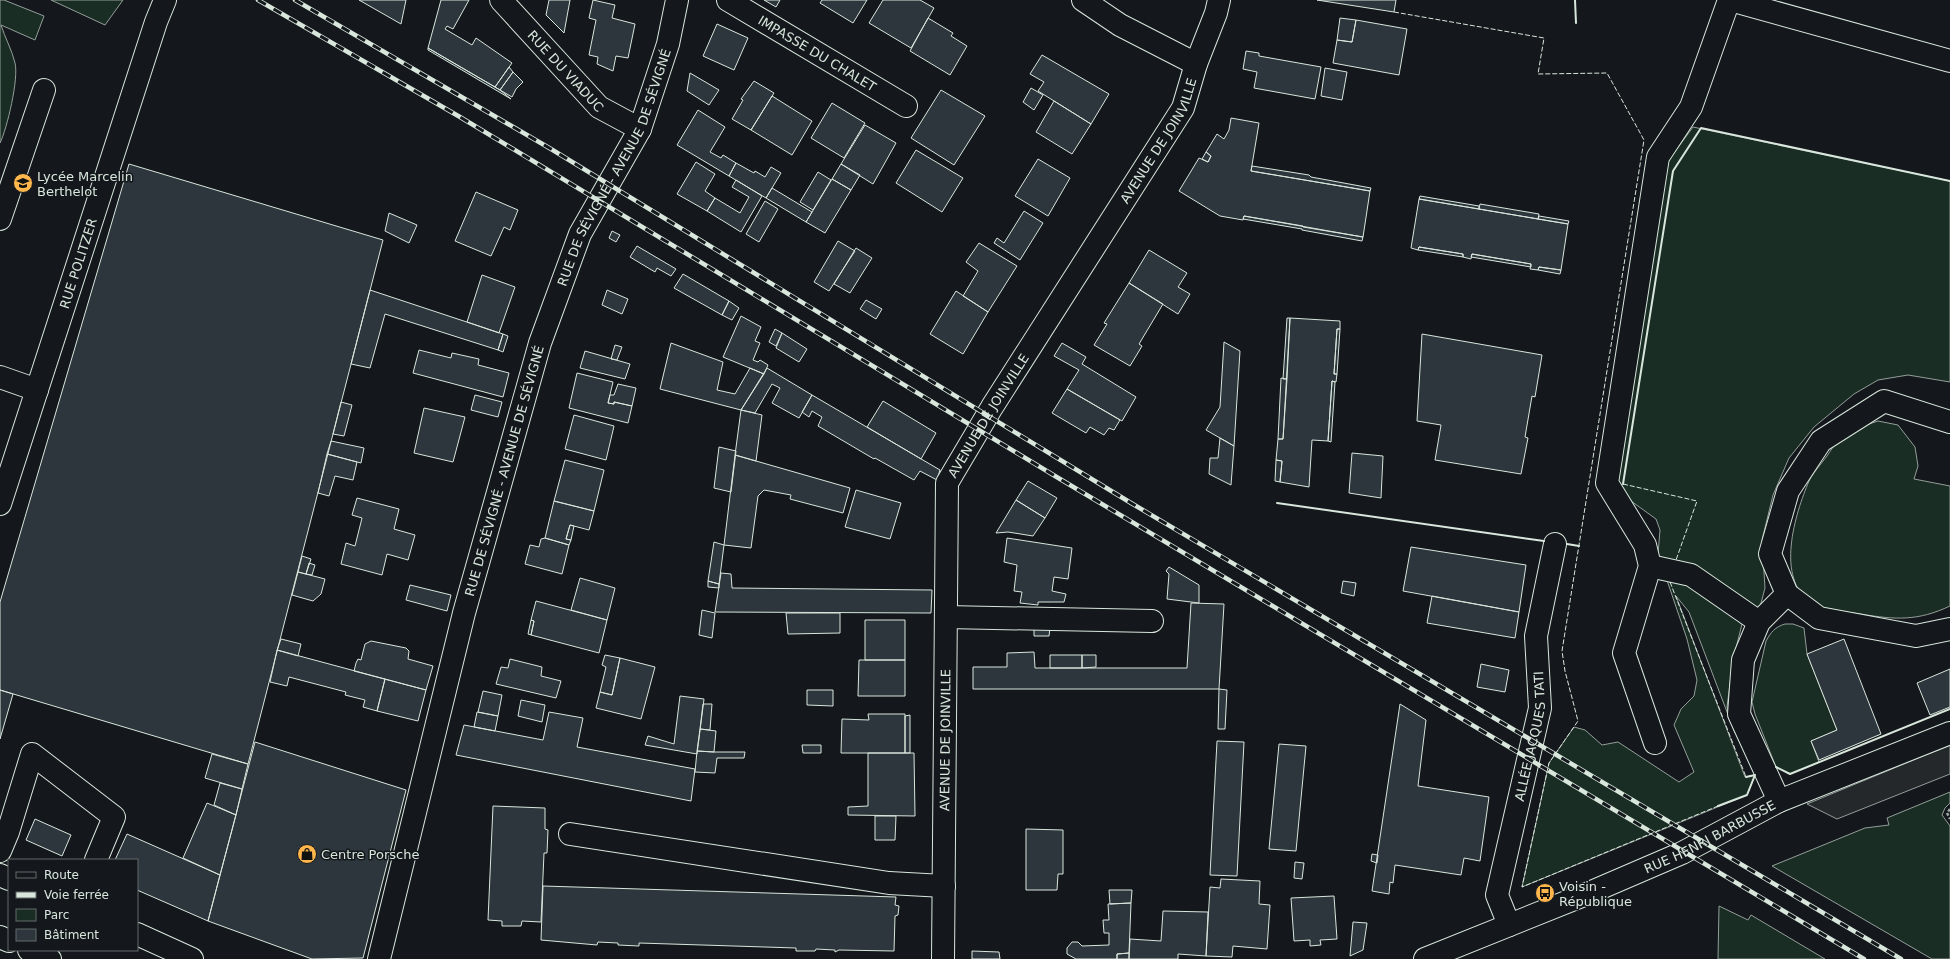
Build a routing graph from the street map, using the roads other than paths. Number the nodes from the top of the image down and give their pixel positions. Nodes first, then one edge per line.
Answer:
1 (165, 0) edge
2 (500, 0) edge
3 (677, 0) edge
4 (728, 0) edge
5 (1083, 0) edge
6 (1219, 0) edge
7 (1729, 0) edge
8 (1950, 61) edge
9 (1196, 64) junction
10 (44, 90) dead end
11 (906, 106) dead end
12 (640, 129) junction
13 (0, 219) edge
14 (0, 377) edge
15 (37, 390) junction
16 (1950, 422) edge
17 (0, 504) edge
18 (1555, 544) dead end
19 (1650, 566) junction
20 (1787, 594) junction
21 (946, 617) junction
22 (1152, 621) dead end
23 (1759, 622) junction
24 (1950, 629) edge
25 (1950, 733) edge
26 (1655, 743) dead end
27 (1779, 802) junction
28 (570, 834) dead end
29 (0, 851) edge
30 (96, 859) edge
31 (944, 886) junction
32 (1509, 925) junction
33 (138, 934) edge
34 (31, 951) edge
35 (50, 959) edge
36 (192, 959) edge
37 (379, 959) edge
38 (943, 959) edge
39 (1426, 959) edge

1 - 15 street, RUE POLITZER
2 - 12 street, RUE DU VIADUC
3 - 12 street, RUE DE SÉVIGNÉ - AVENUE DE SÉVIGNÉ
4 - 11 street, IMPASSE DU CHALET
5 - 9 street
6 - 9 street, AVENUE DE JOINVILLE
7 - 8 street
7 - 19 street
9 - 21 street, AVENUE DE JOINVILLE
10 - 13 street
12 - 37 street, RUE DE SÉVIGNÉ - AVENUE DE SÉVIGNÉ
14 - 15 street
15 - 17 street, RUE POLITZER
16 - 20 street
18 - 32 street, ALLÉE JACQUES TATI
19 - 23 street
19 - 26 street
20 - 23 street
20 - 24 street
21 - 22 street
21 - 31 street, AVENUE DE JOINVILLE
23 - 27 street
25 - 27 street, RUE HENRI BARBUSSE
27 - 32 street, RUE HENRI BARBUSSE
28 - 31 street
29 - 30 street
31 - 38 street, AVENUE DE JOINVILLE
32 - 39 street, RUE HENRI BARBUSSE
33 - 36 street
34 - 35 street

